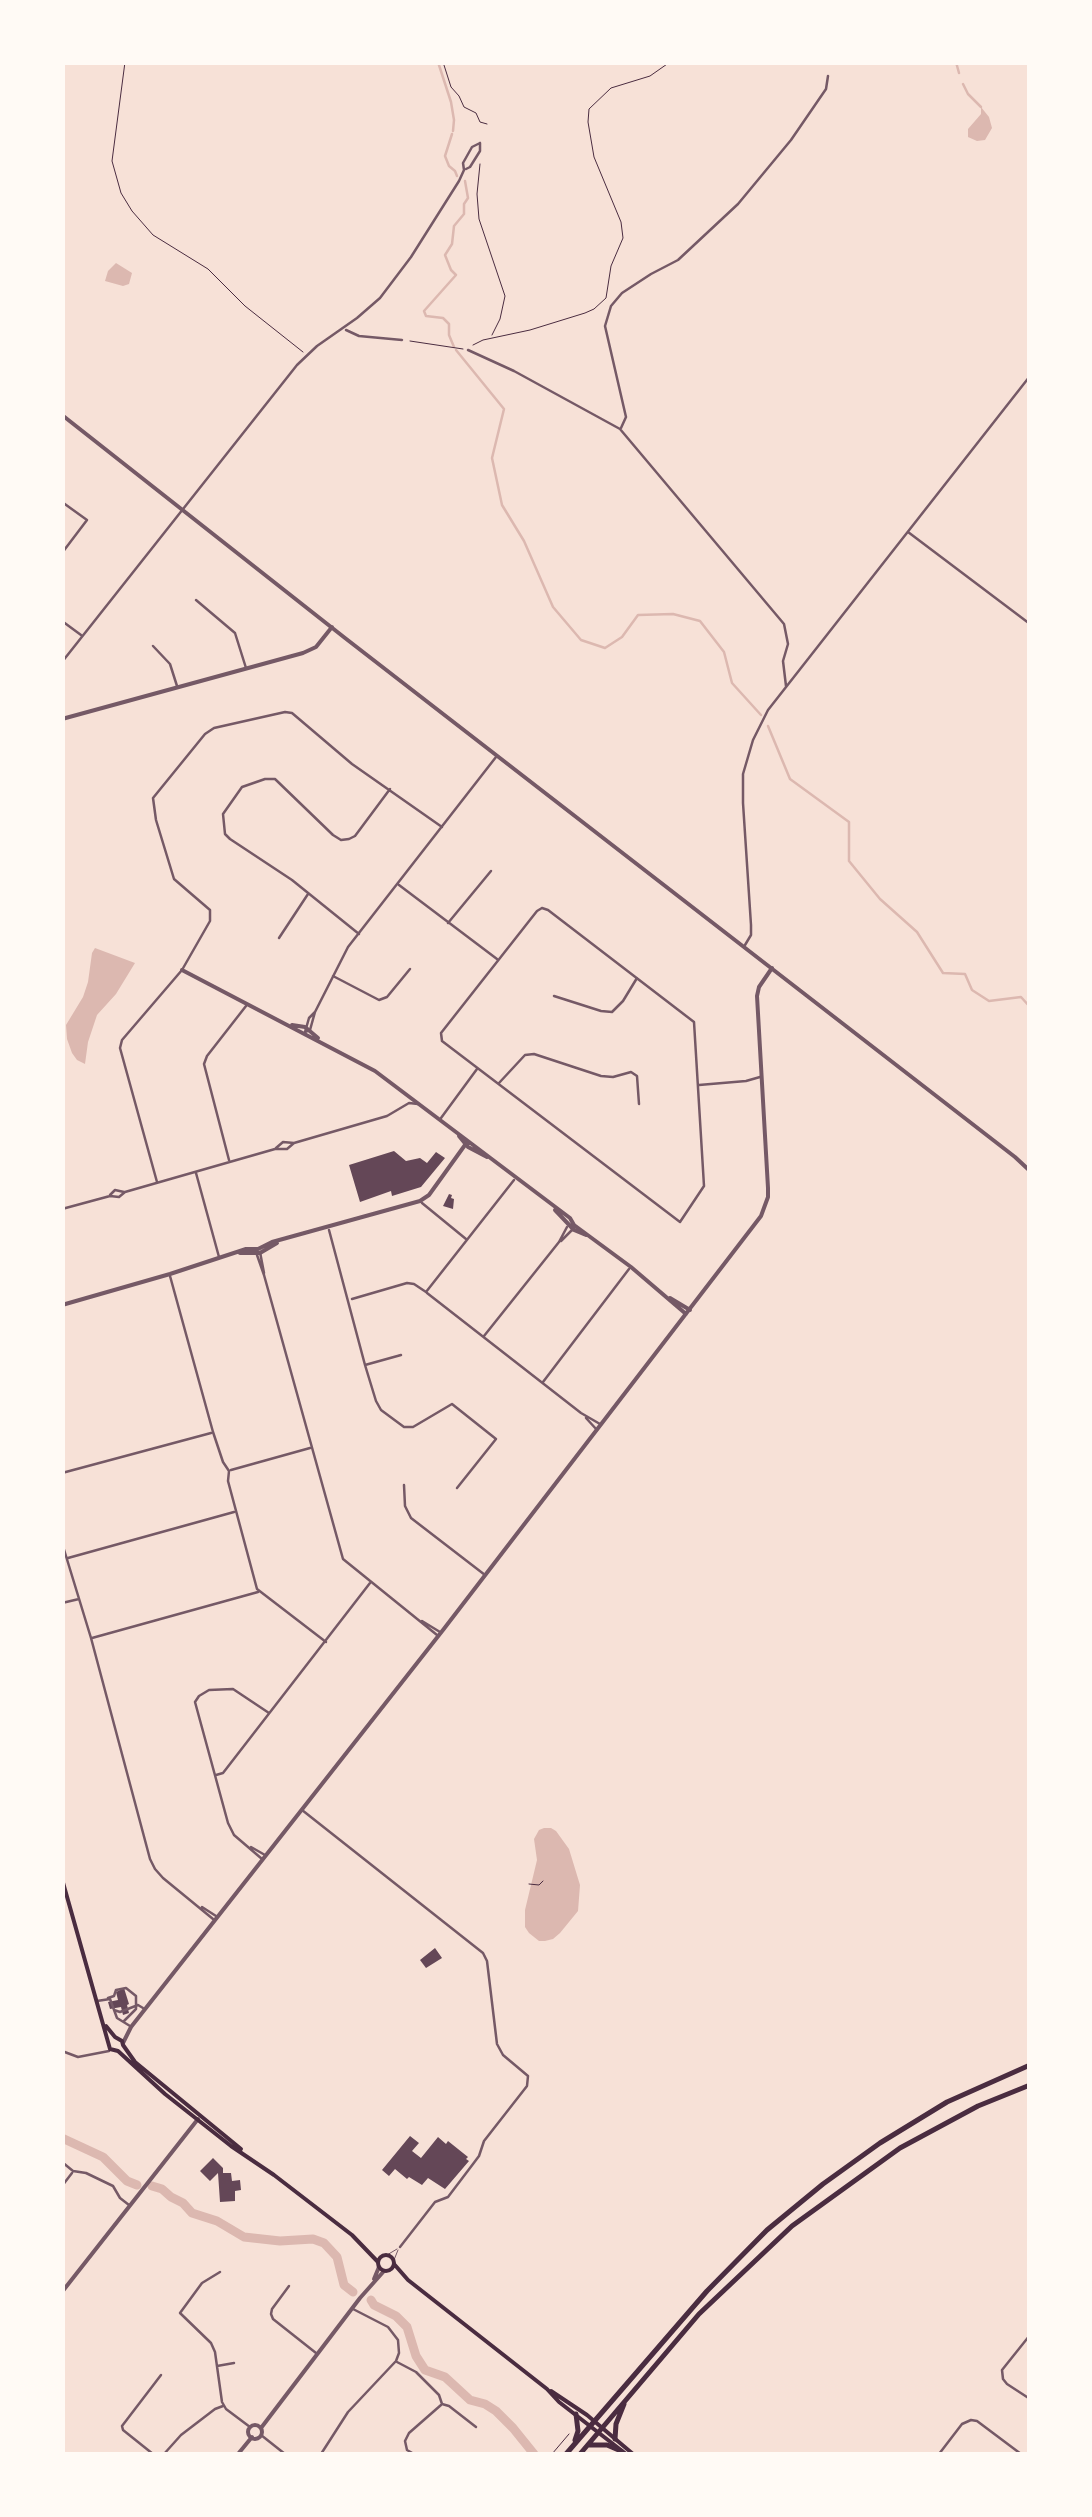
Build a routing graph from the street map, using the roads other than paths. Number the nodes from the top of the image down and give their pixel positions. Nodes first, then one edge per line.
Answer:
1 (828, 76) dead end
2 (464, 170) junction
3 (343, 328) junction
4 (402, 340) road end
5 (468, 350) road end
6 (1030, 376) edge
7 (62, 415) edge
8 (620, 429) junction
9 (62, 502) edge
10 (182, 509) junction
11 (908, 532) junction
12 (62, 552) edge
13 (196, 600) dead end
14 (62, 621) edge
15 (1030, 624) edge
16 (332, 627) junction
17 (82, 636) junction
18 (153, 646) dead end
19 (62, 662) edge
20 (246, 669) junction
21 (177, 687) junction
22 (786, 688) junction
23 (62, 719) edge
24 (497, 756) junction
25 (391, 789) junction
26 (442, 827) junction
27 (490, 870) dead end
28 (398, 884) junction
29 (308, 894) junction
30 (448, 923) junction
31 (358, 934) junction
32 (279, 938) dead end
33 (744, 946) junction
34 (499, 960) junction
35 (772, 968) junction
36 (410, 969) dead end
37 (182, 970) junction
38 (333, 976) junction
39 (638, 978) junction
40 (554, 996) dead end
41 (248, 1004) junction
42 (307, 1030) junction
43 (477, 1069) junction
44 (761, 1080) junction
45 (498, 1084) junction
46 (698, 1085) junction
47 (398, 1088) junction
48 (410, 1097) junction
49 (403, 1104) junction
50 (639, 1104) dead end
51 (422, 1106) junction
52 (440, 1119) junction
53 (468, 1145) junction
54 (230, 1162) junction
55 (1030, 1171) edge
56 (196, 1172) junction
57 (515, 1178) junction
58 (156, 1182) junction
59 (420, 1201) junction
60 (62, 1202) edge
61 (63, 1209) edge
62 (572, 1226) junction
63 (328, 1228) junction
64 (467, 1240) junction
65 (258, 1252) junction
66 (220, 1258) junction
67 (631, 1267) junction
68 (170, 1274) junction
69 (426, 1292) junction
70 (349, 1300) junction
71 (62, 1305) edge
72 (688, 1313) junction
73 (484, 1338) junction
74 (401, 1355) dead end
75 (365, 1366) junction
76 (542, 1383) junction
77 (599, 1428) junction
78 (213, 1432) junction
79 (310, 1448) junction
80 (229, 1471) junction
81 (62, 1473) edge
82 (404, 1485) dead end
83 (458, 1488) dead end
84 (235, 1512) junction
85 (62, 1543) edge
86 (67, 1558) junction
87 (485, 1575) junction
88 (370, 1583) junction
89 (259, 1592) junction
90 (79, 1599) junction
91 (62, 1604) edge
92 (439, 1634) junction
93 (91, 1638) junction
94 (326, 1642) junction
95 (269, 1713) junction
96 (215, 1775) junction
97 (301, 1810) junction
98 (264, 1857) junction
99 (62, 1879) edge
100 (66, 1904) edge
101 (216, 1918) junction
102 (107, 1998) junction
103 (97, 2001) junction
104 (140, 2008) junction
105 (114, 2009) junction
106 (123, 2021) junction
107 (104, 2022) junction
108 (130, 2028) junction
109 (116, 2037) junction
110 (115, 2046) junction
111 (62, 2050) edge
112 (1030, 2065) edge
113 (1030, 2086) edge
114 (199, 2117) junction
115 (62, 2162) edge
116 (73, 2171) junction
117 (62, 2186) edge
118 (130, 2206) junction
119 (400, 2247) junction
120 (367, 2248) junction
121 (386, 2255) junction
122 (394, 2262) junction
123 (383, 2267) junction
124 (220, 2272) dead end
125 (408, 2280) junction
126 (290, 2286) dead end
127 (62, 2292) edge
128 (352, 2309) junction
129 (1030, 2336) edge
130 (317, 2354) junction
131 (396, 2362) junction
132 (234, 2363) dead end
133 (217, 2366) junction
134 (161, 2375) dead end
135 (547, 2389) junction
136 (627, 2397) junction
137 (1030, 2399) edge
138 (442, 2404) junction
139 (224, 2406) junction
140 (576, 2414) junction
141 (592, 2423) junction
142 (476, 2426) dead end
143 (250, 2427) junction
144 (261, 2428) junction
145 (600, 2430) junction
146 (261, 2435) junction
147 (252, 2437) junction
148 (615, 2439) junction
149 (588, 2446) junction
150 (571, 2447) junction
151 (623, 2453) edge
152 (153, 2454) edge
153 (164, 2454) edge
154 (238, 2454) edge
155 (284, 2454) edge
156 (321, 2454) edge
157 (414, 2454) edge
158 (566, 2454) edge
159 (580, 2454) edge
160 (633, 2454) edge
161 (938, 2454) edge
162 (1021, 2454) edge

1 - 8 street
2 - 2 street
2 - 3 street
3 - 4 street
3 - 10 street
5 - 8 street
6 - 11 street
7 - 10 street
8 - 22 street
9 - 12 street
10 - 16 street
10 - 17 street
11 - 15 street
11 - 22 street
13 - 20 street
14 - 17 street
16 - 20 street
16 - 24 street
17 - 19 street
18 - 21 street
20 - 21 street
21 - 23 street
22 - 33 street
24 - 26 street
24 - 33 street
25 - 26 street
25 - 29 street
25 - 37 street
26 - 28 street
27 - 30 street
28 - 30 street
28 - 31 street
29 - 31 street
29 - 32 street
30 - 34 street
31 - 38 street
33 - 35 street
34 - 39 street
34 - 43 street
35 - 44 street
35 - 55 street
36 - 38 street
37 - 41 street
37 - 58 street
38 - 42 street
39 - 40 street
39 - 46 street
41 - 42 street
41 - 54 street
42 - 47 street
43 - 45 street
43 - 52 street
44 - 46 street
44 - 72 street
45 - 46 street
45 - 50 street
47 - 48 street
47 - 49 street
48 - 49 street
48 - 51 street
49 - 51 street
49 - 54 street
51 - 52 street
52 - 53 street
53 - 57 street
53 - 59 street
54 - 56 street
56 - 58 street
56 - 66 street
57 - 62 street
57 - 64 street
58 - 61 street
59 - 63 street
59 - 64 street
60 - 61 street
62 - 67 street
62 - 73 street
63 - 65 street
63 - 70 street
64 - 69 street
65 - 66 street
65 - 79 street
66 - 68 street
67 - 72 street
67 - 76 street
68 - 71 street
68 - 78 street
69 - 70 street
69 - 73 street
70 - 75 street
72 - 77 street
73 - 76 street
74 - 75 street
75 - 83 street
76 - 77 street
77 - 87 street
78 - 80 street
78 - 81 street
79 - 80 street
79 - 88 street
80 - 84 street
82 - 87 street
84 - 86 street
84 - 89 street
85 - 86 street
86 - 90 street
87 - 92 street
88 - 92 street
88 - 94 street
89 - 93 street
89 - 94 street
90 - 91 street
90 - 93 street
92 - 97 street
93 - 101 street
94 - 95 street
95 - 96 street
95 - 96 street
96 - 98 street
97 - 98 street
97 - 119 street
98 - 101 street
99 - 100 main road
100 - 103 main road
101 - 104 street
102 - 103 street
102 - 104 street
102 - 105 street
103 - 107 main road
104 - 105 street
104 - 106 street
104 - 108 street
105 - 106 street
106 - 108 street
107 - 109 main road
107 - 110 main road
108 - 109 street
108 - 110 street
109 - 110 main road
109 - 110 main road
110 - 111 street
110 - 114 main road
112 - 141 highway
113 - 136 highway
114 - 118 street
114 - 120 main road
115 - 116 street
116 - 117 street
116 - 118 street
118 - 127 street
119 - 121 lane
119 - 122 lane
120 - 121 main road
120 - 123 main road
121 - 122 main road
121 - 123 main road
122 - 123 main road
122 - 125 main road
123 - 125 main road
123 - 128 street
124 - 133 street
125 - 135 main road
126 - 130 street
128 - 130 street
128 - 131 street
129 - 137 street
130 - 144 street
131 - 138 street
131 - 156 street
132 - 133 street
133 - 139 street
134 - 152 street
135 - 140 main road
135 - 141 main road
136 - 145 highway
136 - 148 highway
138 - 142 street
138 - 157 street
139 - 143 street
139 - 153 street
140 - 141 main road
140 - 150 highway
141 - 145 main road
141 - 150 highway
143 - 144 street
143 - 147 street
144 - 146 street
145 - 148 main road
145 - 149 highway
145 - 151 main road
146 - 147 street
146 - 155 street
147 - 154 street
148 - 160 main road
149 - 151 highway
149 - 159 highway
150 - 158 highway
161 - 162 street

